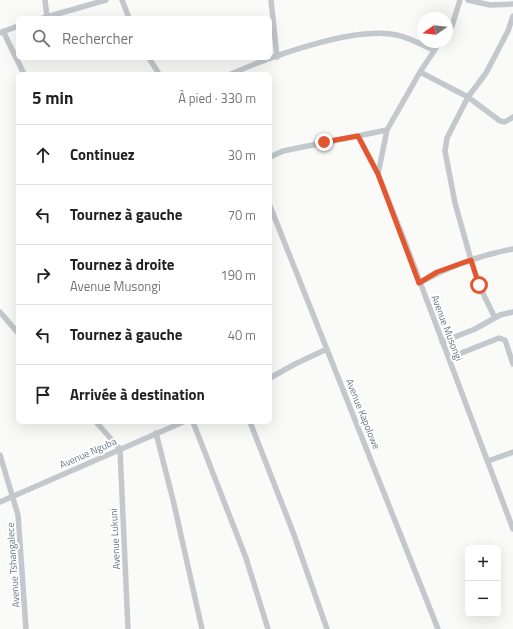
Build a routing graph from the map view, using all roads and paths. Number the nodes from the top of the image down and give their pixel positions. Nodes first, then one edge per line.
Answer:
1 (45, 0) edge
2 (106, 0) edge
3 (122, 0) edge
4 (271, 0) edge
5 (460, 0) edge
6 (468, 0) edge
7 (513, 4) edge
8 (45, 16) edge
9 (49, 16) edge
10 (129, 16) edge
11 (513, 16) edge
12 (453, 23) edge
13 (16, 27) edge
14 (2, 32) edge
15 (434, 50) joint
16 (277, 57) junction
17 (16, 59) edge
18 (272, 59) edge
19 (17, 60) edge
20 (150, 60) edge
21 (269, 60) edge
22 (23, 72) edge
23 (157, 72) edge
24 (236, 72) edge
25 (420, 72) junction
26 (468, 97) junction
27 (513, 117) edge
28 (387, 130) junction
29 (358, 136) junction
30 (272, 156) edge
31 (378, 174) junction
32 (272, 211) edge
33 (513, 249) edge
34 (471, 260) junction
35 (419, 283) junction
36 (0, 312) edge
37 (513, 312) edge
38 (495, 318) junction
39 (16, 331) edge
40 (442, 342) junction
41 (327, 349) junction
42 (449, 358) junction
43 (513, 364) edge
44 (272, 377) edge
45 (98, 424) edge
46 (178, 424) edge
47 (194, 424) edge
48 (251, 424) edge
49 (156, 433) junction
50 (120, 449) junction
51 (513, 452) edge
52 (0, 455) edge
53 (488, 461) junction
54 (12, 497) junction
55 (0, 502) edge
56 (513, 529) edge
57 (26, 629) edge
58 (128, 629) edge
59 (202, 629) edge
60 (268, 629) edge
61 (327, 629) edge
62 (438, 629) edge

1 - 8 street
2 - 9 street
3 - 10 street
4 - 16 street
5 - 12 street
6 - 7 street
11 - 26 street
13 - 14 street
14 - 17 street
15 - 16 street
15 - 25 street
16 - 18 street
19 - 22 street
20 - 23 street
21 - 24 street
25 - 26 street
25 - 28 street
26 - 27 street
26 - 34 street
28 - 29 street
28 - 31 street
29 - 30 street
29 - 31 street, Avenue Musongi
31 - 35 street, Avenue Musongi
32 - 41 street, Avenue Kapolowe
33 - 34 street
34 - 35 street
34 - 38 street
35 - 40 street, Avenue Musongi
36 - 39 street
37 - 38 street
38 - 40 street
40 - 42 street, Avenue Musongi
41 - 44 street
41 - 62 street, Avenue Kapolowe
42 - 43 street
42 - 53 street, Avenue Musongi
45 - 50 street
46 - 49 street, Avenue Nguba
47 - 60 street
48 - 61 street
49 - 50 street, Avenue Nguba
49 - 59 street
50 - 54 street, Avenue Nguba
50 - 58 street, Avenue Lukuni
51 - 53 street
52 - 54 street, Avenue Tshangalece
53 - 56 street, Avenue Musongi
54 - 55 street, Avenue Nguba
54 - 57 street, Avenue Tshangalece

